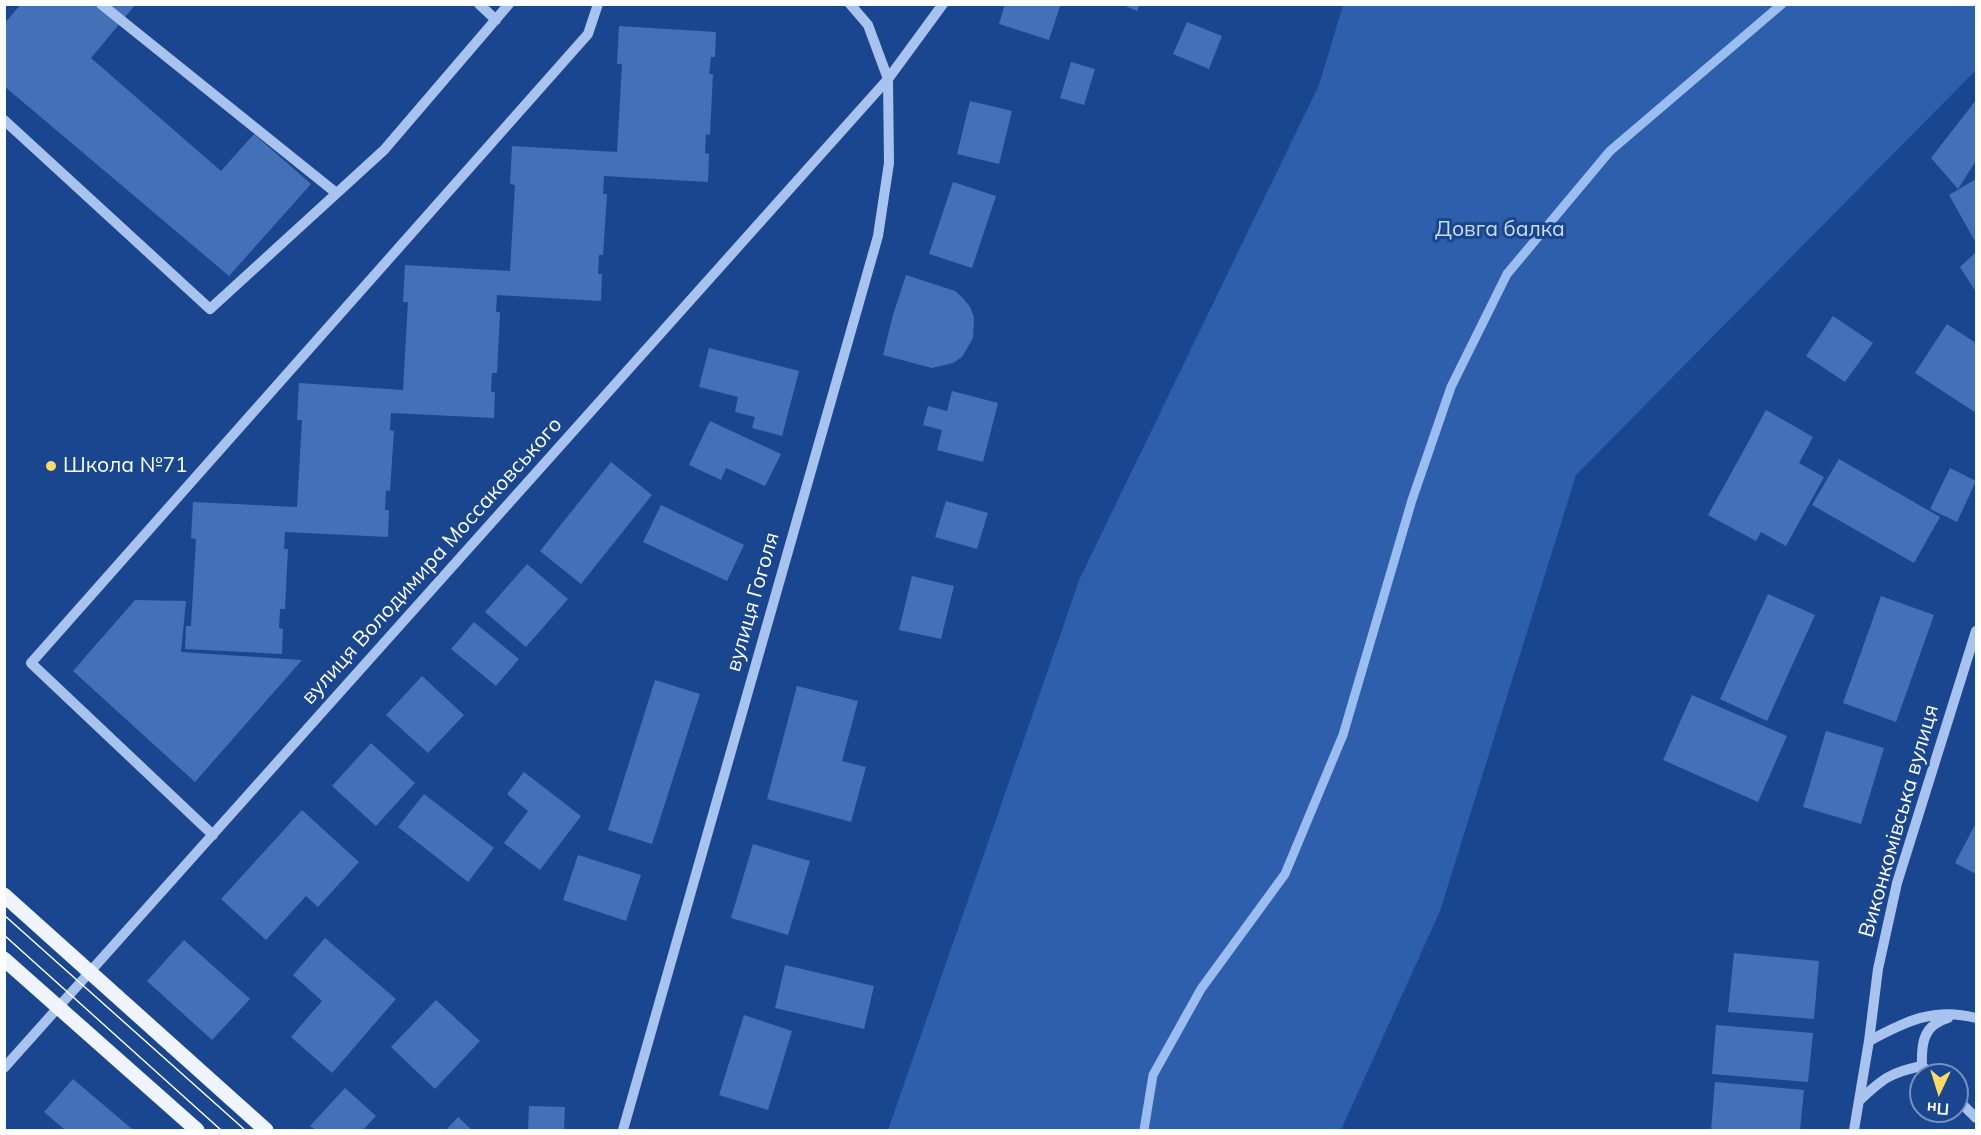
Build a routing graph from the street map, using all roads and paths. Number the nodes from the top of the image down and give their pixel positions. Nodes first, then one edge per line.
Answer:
1 (101, 4) edge
2 (479, 4) edge
3 (509, 4) edge
4 (598, 4) edge
5 (850, 4) edge
6 (943, 4) edge
7 (496, 20) junction
8 (888, 79) junction
9 (4, 120) edge
10 (335, 192) dead end
11 (1977, 631) edge
12 (213, 835) junction
13 (4, 895) edge
14 (4, 958) edge
15 (91, 972) junction
16 (59, 1008) junction
17 (1960, 1014) junction
18 (1977, 1018) edge
19 (1869, 1041) junction
20 (1922, 1063) edge
21 (4, 1068) edge
22 (1909, 1068) edge
23 (1859, 1101) junction
24 (197, 1131) edge
25 (266, 1131) edge
26 (623, 1131) edge
27 (1854, 1131) edge

1 - 10 street
2 - 7 street
3 - 7 street
4 - 12 street
5 - 8 street, вулиця Гоголя
6 - 8 street, вулиця Володимира Моссаковського
7 - 9 street
8 - 12 street, вулиця Володимира Моссаковського
8 - 26 street, вулиця Гоголя
11 - 19 street, Виконкомівська вулиця
12 - 15 street, вулиця Володимира Моссаковського
13 - 15 main road
14 - 16 main road
15 - 16 street, вулиця Володимира Моссаковського
15 - 25 main road
16 - 21 street, вулиця Володимира Моссаковського
16 - 24 main road
17 - 18 street
17 - 19 street
17 - 20 street
19 - 23 street, Виконкомівська вулиця
22 - 23 street
23 - 27 street, Виконкомівська вулиця

